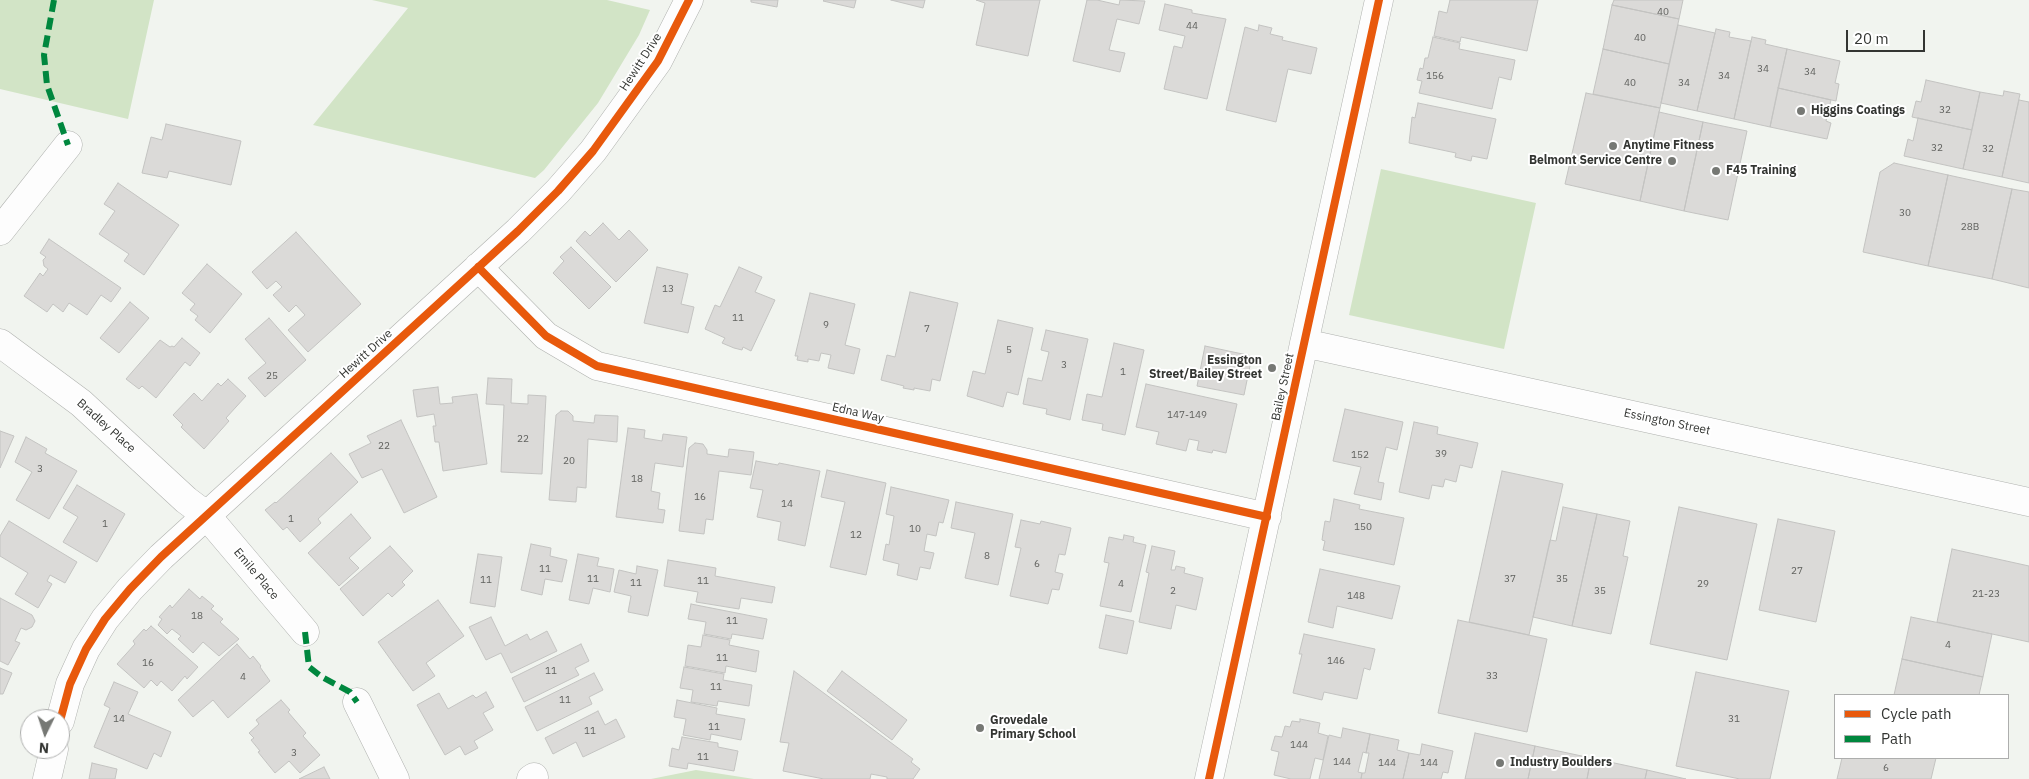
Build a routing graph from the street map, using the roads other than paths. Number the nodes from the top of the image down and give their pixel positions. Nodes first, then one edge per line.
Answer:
1 (689, 0) edge
2 (1379, 0) edge
3 (68, 145) dead end
4 (0, 231) edge
5 (478, 267) junction
6 (0, 343) edge
7 (1304, 343) junction
8 (2029, 502) edge
9 (206, 515) junction
10 (1266, 517) junction
11 (305, 632) dead end
12 (357, 702) dead end
13 (63, 709) edge
14 (52, 759) edge
15 (47, 779) edge
16 (395, 779) edge
17 (1209, 779) edge

1 - 5 street, Hewitt Drive
2 - 7 street, Bailey Street
3 - 4 street
5 - 9 street, Hewitt Drive
5 - 10 street, Edna Way
6 - 9 street, Bradley Place
7 - 8 street, Essington Street
7 - 10 street, Bailey Street
9 - 11 street, Emile Place
9 - 13 street, Hewitt Drive
10 - 17 street, Bailey Street
12 - 16 street
14 - 15 street

